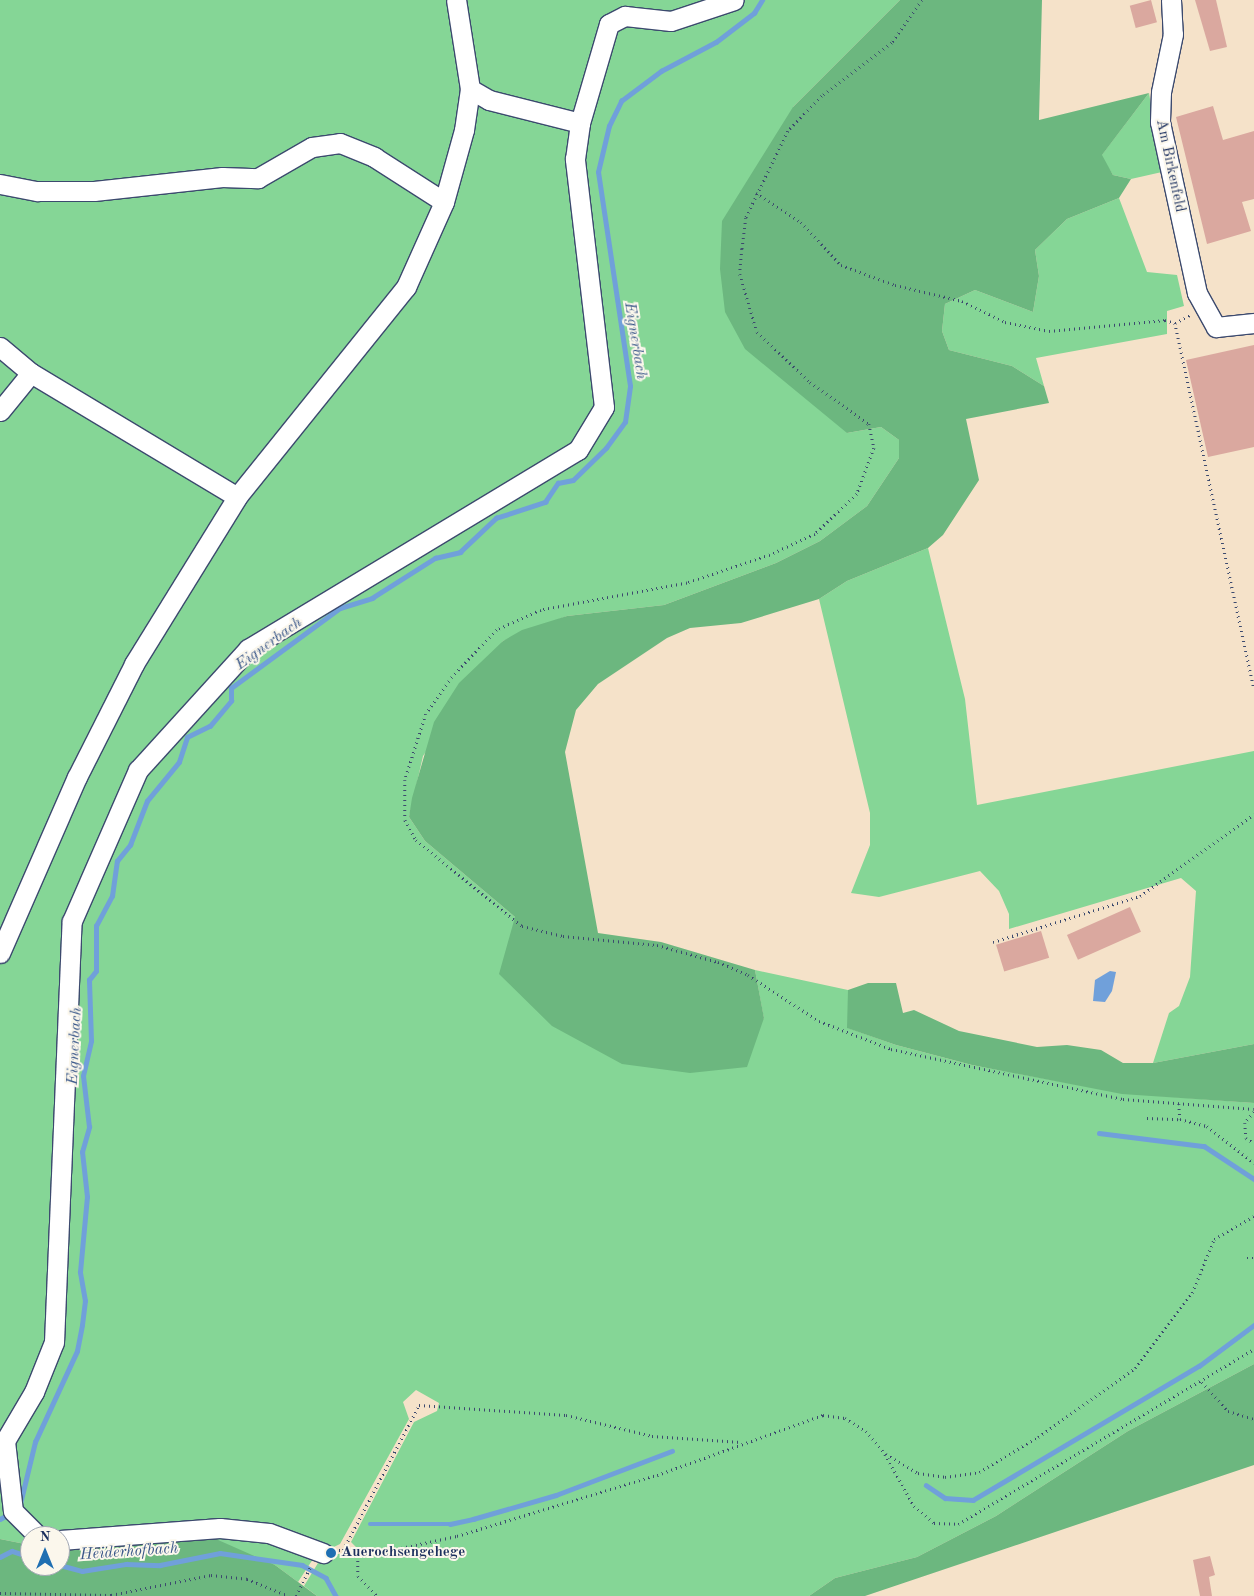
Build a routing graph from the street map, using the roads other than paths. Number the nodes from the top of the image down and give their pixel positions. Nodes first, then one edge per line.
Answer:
1 (456, 0) edge
2 (734, 0) edge
3 (1171, 0) edge
4 (470, 89) junction
5 (580, 123) junction
6 (0, 184) edge
7 (444, 202) junction
8 (1254, 324) edge
9 (0, 347) edge
10 (31, 373) junction
11 (0, 412) edge
12 (237, 497) junction
13 (0, 953) edge
14 (0, 1418) edge
15 (2, 1444) edge
16 (28, 1526) edge
17 (70, 1539) edge
18 (317, 1559) road end

1 - 4 street
2 - 5 street
3 - 8 street, Am Birkenfeld
4 - 5 street
4 - 7 street
5 - 15 street
6 - 7 street
7 - 12 street
9 - 10 street
10 - 11 street
10 - 12 street
12 - 13 street
14 - 15 street
15 - 16 street
17 - 18 street

